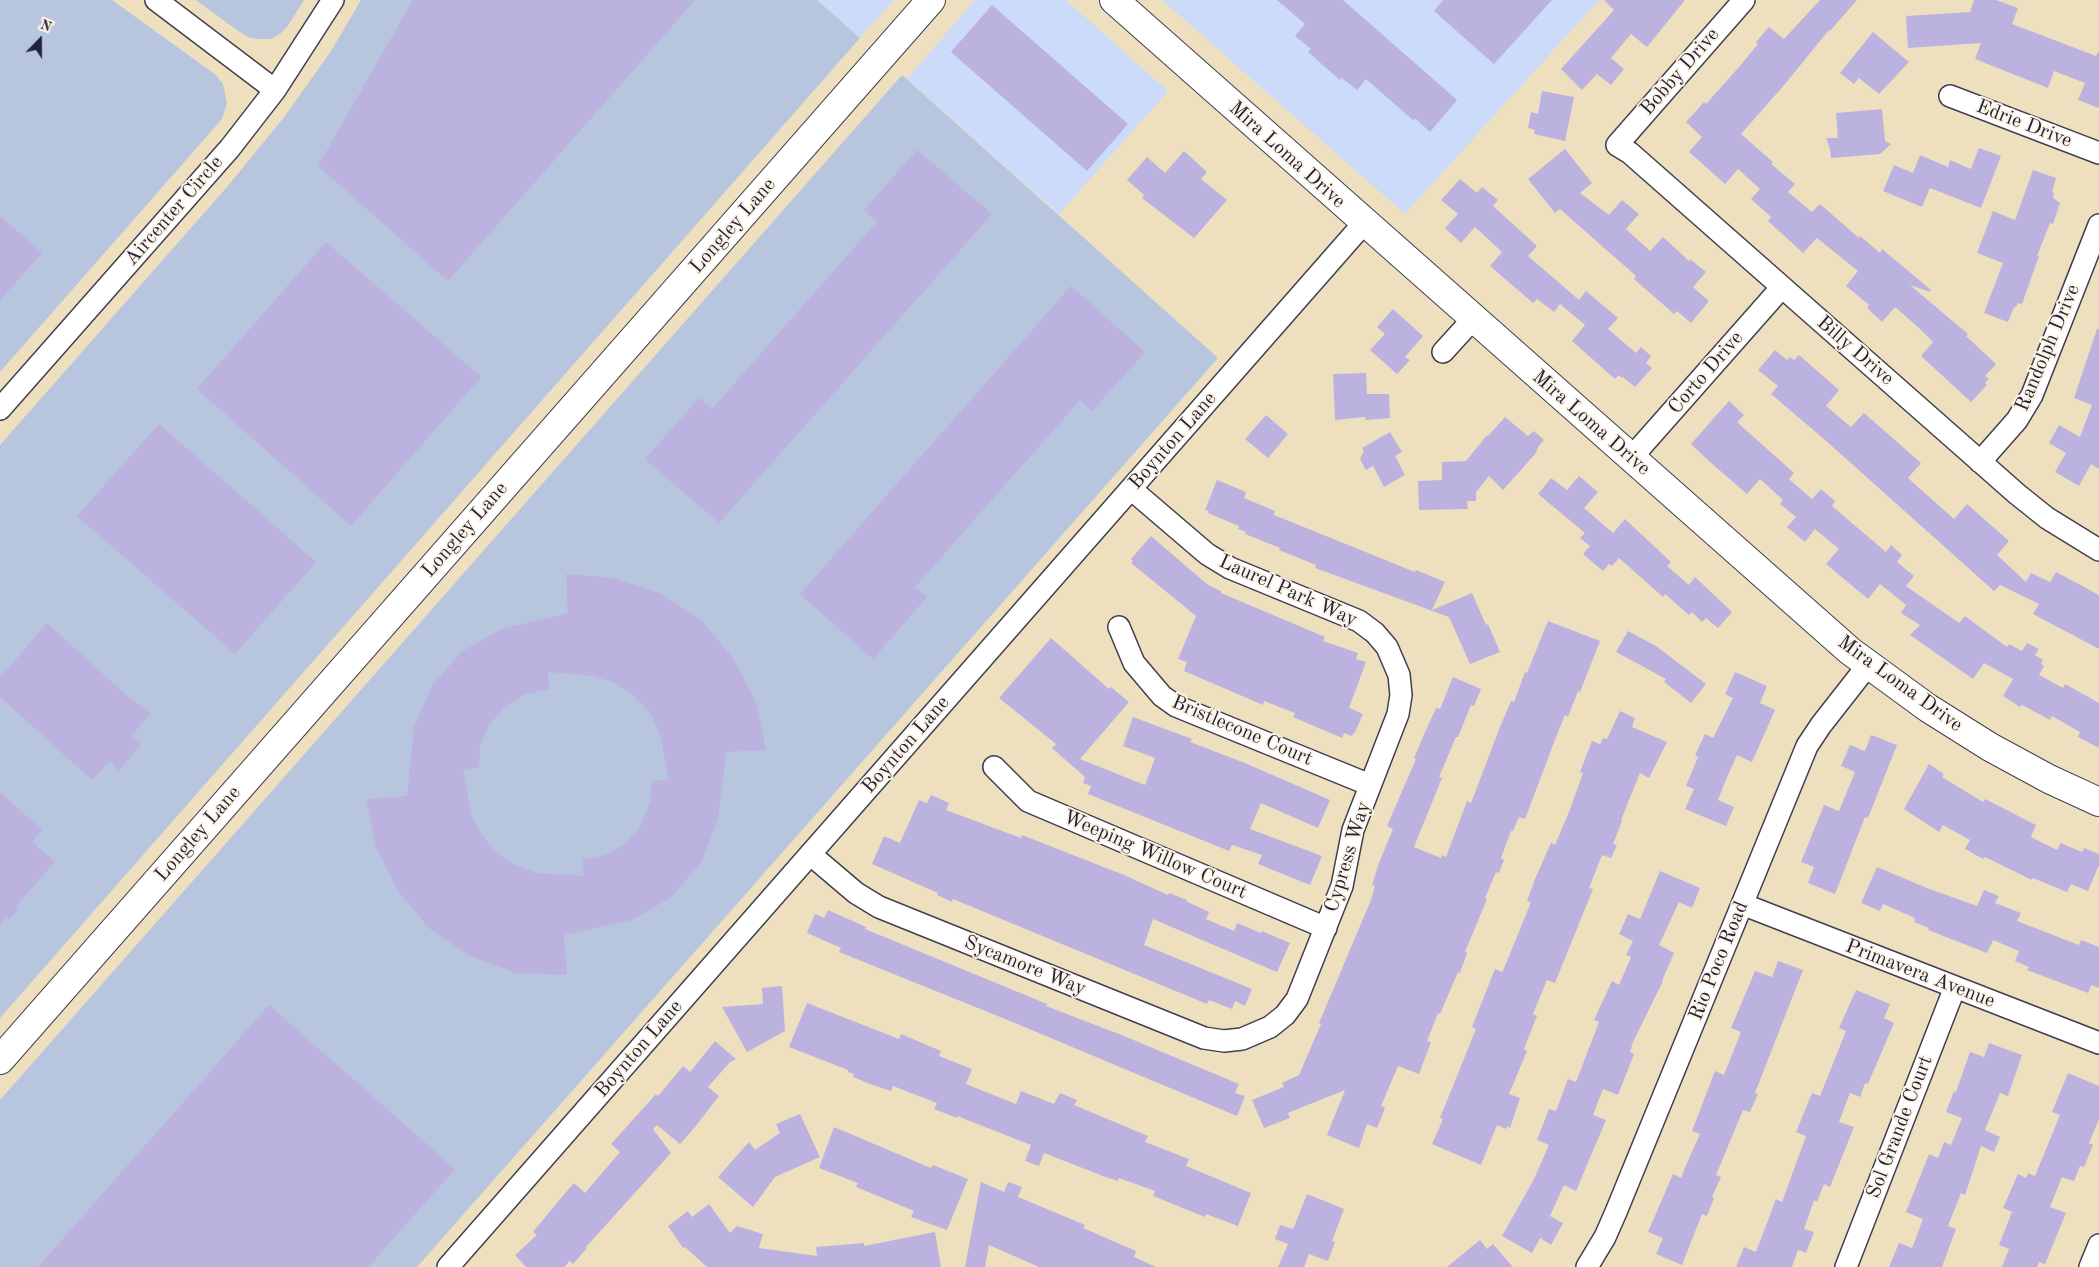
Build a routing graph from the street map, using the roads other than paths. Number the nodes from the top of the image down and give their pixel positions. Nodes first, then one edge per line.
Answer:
1 (156, 0) edge
2 (333, 0) edge
3 (931, 0) edge
4 (1114, 0) edge
5 (1744, 0) edge
6 (275, 90) junction
7 (1950, 96) dead end
8 (1617, 145) joint
9 (2099, 153) edge
10 (1364, 223) junction
11 (2099, 225) edge
12 (1782, 287) junction
13 (1473, 319) junction
14 (1443, 352) dead end
15 (0, 409) edge
16 (1631, 458) junction
17 (1980, 462) junction
18 (1131, 489) junction
19 (2099, 550) edge
20 (1119, 627) dead end
21 (1394, 660) joint
22 (1868, 665) junction
23 (994, 767) dead end
24 (1370, 785) junction
25 (2099, 802) edge
26 (810, 854) junction
27 (1742, 904) junction
28 (1326, 928) junction
29 (1955, 987) junction
30 (1255, 1035) joint
31 (2099, 1043) edge
32 (0, 1060) edge
33 (2099, 1245) edge
34 (448, 1267) edge
35 (1587, 1267) edge
36 (1846, 1267) edge
37 (2090, 1267) edge

1 - 6 street
2 - 6 street, Aircenter Circle
3 - 32 main road, Longley Lane
4 - 10 main road, Mira Loma Drive
5 - 8 street, Bobby Drive
6 - 15 street, Aircenter Circle
7 - 9 street, Edrie Drive
8 - 12 street, Billy Drive
10 - 13 main road, Mira Loma Drive
10 - 18 street, Boynton Lane
11 - 17 street, Randolph Drive
12 - 16 street, Corto Drive
12 - 17 street, Billy Drive
13 - 14 street
13 - 16 main road, Mira Loma Drive
16 - 22 main road, Mira Loma Drive
17 - 19 street, Billy Drive
18 - 21 street, Laurel Park Way
18 - 26 street, Boynton Lane
20 - 24 street, Bristlecone Court
21 - 24 street, Cypress Way
22 - 25 main road, Mira Loma Drive
22 - 27 street, Rio Poco Road
23 - 28 street, Weeping Willow Court
24 - 28 street, Cypress Way
26 - 30 street, Sycamore Way
26 - 34 street, Boynton Lane
27 - 29 street, Primavera Avenue
27 - 35 street, Rio Poco Road
28 - 30 street, Cypress Way
29 - 31 street, Primavera Avenue
29 - 36 street, Sol Grande Court
33 - 37 street

